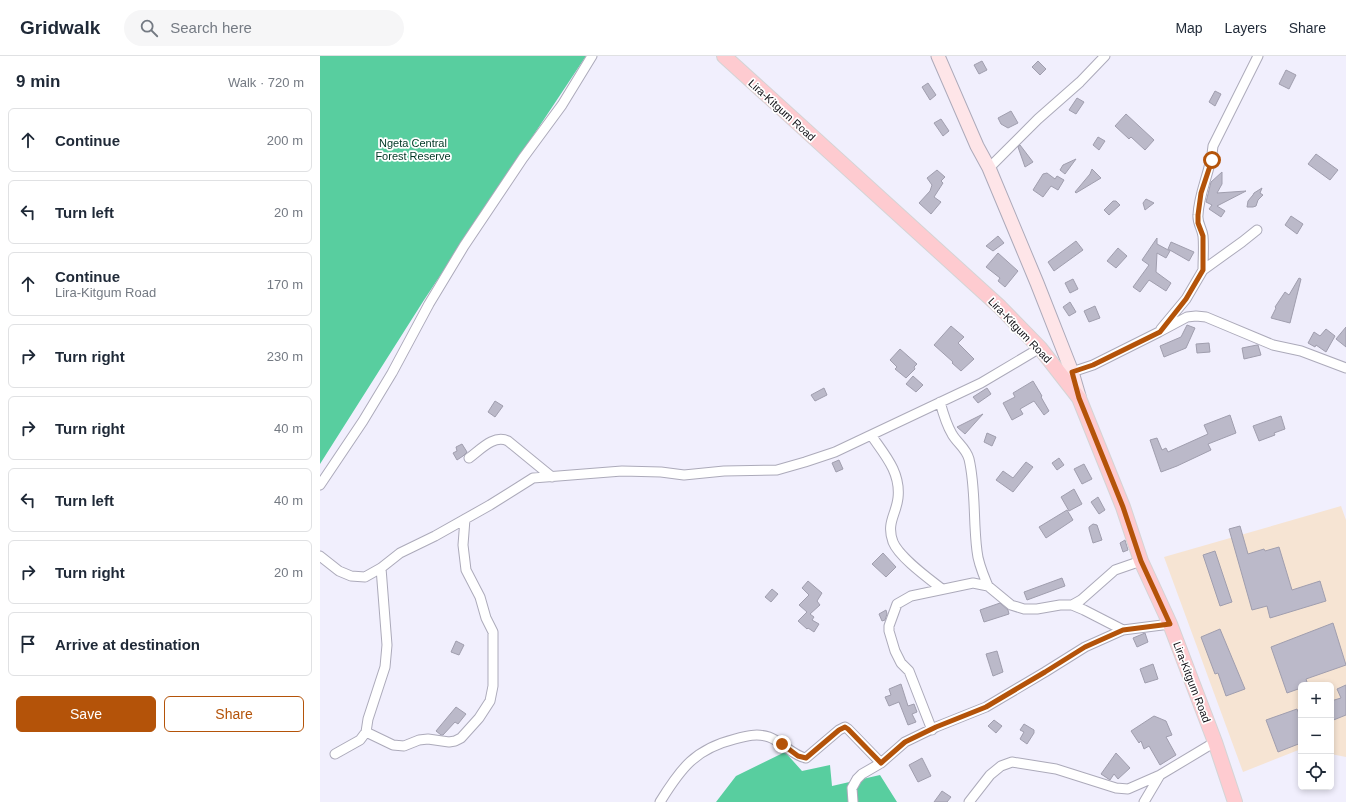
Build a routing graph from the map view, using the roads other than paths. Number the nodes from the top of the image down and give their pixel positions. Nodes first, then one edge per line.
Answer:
1 (592, 56) edge
2 (724, 56) edge
3 (938, 56) edge
4 (1105, 56) edge
5 (1258, 56) edge
6 (990, 168) junction
7 (1257, 230) dead end
8 (1203, 270) junction
9 (1160, 332) junction
10 (1040, 348) junction
11 (1346, 368) edge
12 (1072, 372) junction
13 (1079, 398) junction
14 (940, 402) junction
15 (870, 435) junction
16 (469, 458) dead end
17 (552, 477) junction
18 (320, 485) edge
19 (466, 519) junction
20 (320, 556) edge
21 (1141, 561) junction
22 (381, 568) junction
23 (988, 586) junction
24 (942, 589) junction
25 (1072, 605) junction
26 (1170, 624) junction
27 (1123, 630) junction
28 (932, 730) junction
29 (366, 732) junction
30 (1215, 742) junction
31 (334, 754) dead end
32 (881, 763) junction
33 (1160, 775) junction
34 (660, 802) edge
35 (853, 802) edge
36 (969, 802) edge
37 (1144, 802) edge
38 (1235, 802) edge

1 - 18 street
2 - 10 main road, Lira-Kitgum Road
3 - 6 main road
4 - 6 street
5 - 8 street
6 - 12 main road
7 - 8 street
8 - 9 street
9 - 11 street
9 - 12 street
10 - 13 main road, Lira-Kitgum Road
10 - 14 street
12 - 13 main road
13 - 21 main road, Lira-Kitgum Road
14 - 15 street
14 - 23 street
15 - 17 street
15 - 24 street
16 - 17 street
17 - 19 street
19 - 22 street
19 - 29 street
20 - 22 street
21 - 25 street
21 - 26 main road, Lira-Kitgum Road
22 - 29 street
23 - 24 street
23 - 25 street
24 - 28 street
25 - 27 street
26 - 27 street
26 - 30 main road, Lira-Kitgum Road
27 - 28 street
28 - 32 street
29 - 31 street
30 - 33 street
30 - 38 main road, Lira-Kitgum Road
32 - 34 street
32 - 35 street
33 - 36 street
33 - 37 street

